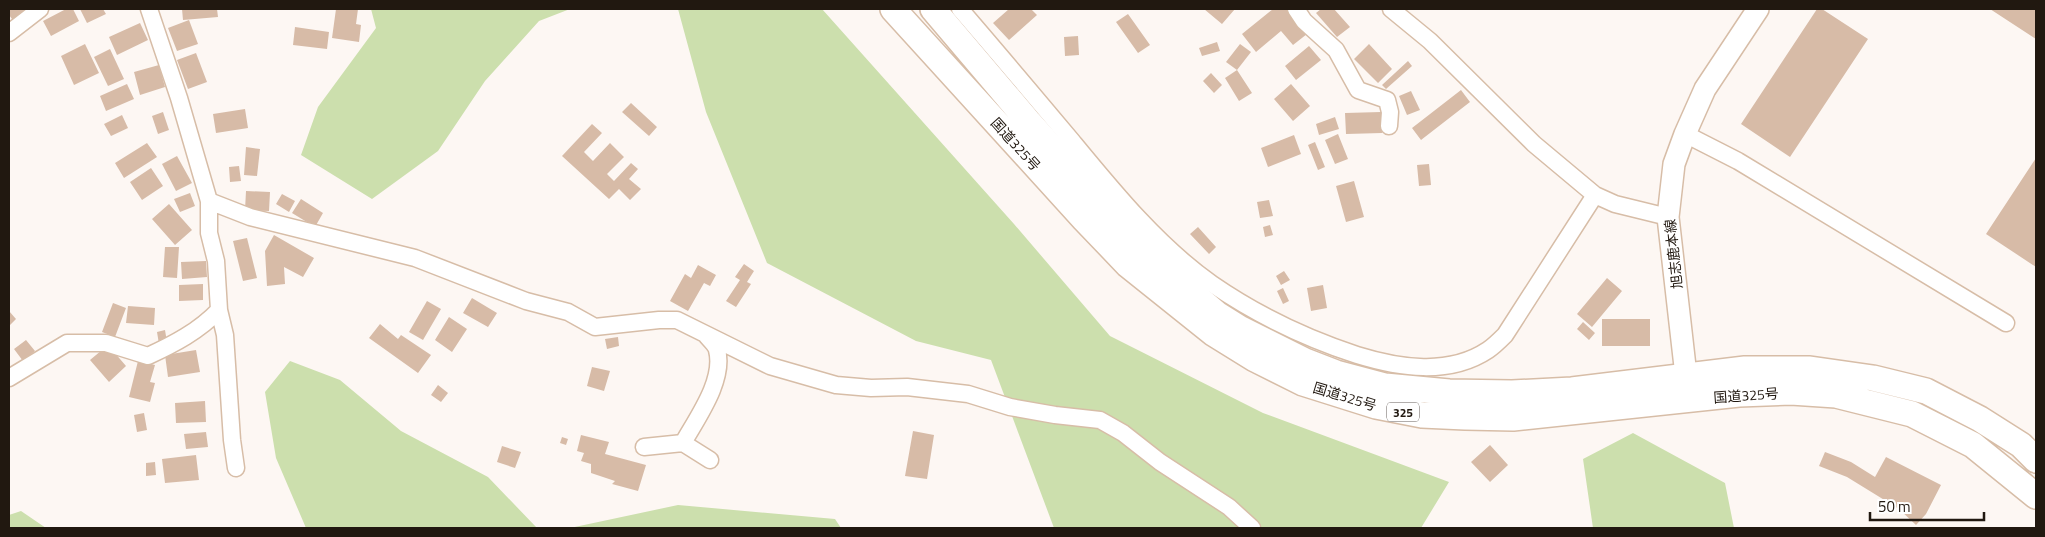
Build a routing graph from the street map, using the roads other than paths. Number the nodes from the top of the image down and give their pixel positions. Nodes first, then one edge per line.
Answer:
1 (40, 9) edge
2 (149, 9) edge
3 (893, 9) edge
4 (933, 9) edge
5 (960, 9) edge
6 (1296, 9) edge
7 (1392, 9) edge
8 (1758, 9) edge
9 (9, 33) edge
10 (1389, 126) dead end
11 (1685, 134) junction
12 (1595, 195) junction
13 (208, 201) junction
14 (1668, 217) junction
15 (220, 310) junction
16 (2006, 323) dead end
17 (704, 331) junction
18 (1687, 376) junction
19 (9, 378) edge
20 (1689, 400) junction
21 (683, 443) junction
22 (644, 447) dead end
23 (710, 460) dead end
24 (2036, 460) edge
25 (236, 468) dead end
26 (2036, 496) edge
27 (1252, 528) edge

1 - 9 street
2 - 13 street
3 - 20 highway, 国道325号 / 325
4 - 18 highway, 国道325号 / 325
5 - 12 street
6 - 10 street
7 - 12 street
8 - 11 main road, 旭志鹿本線
11 - 14 main road, 旭志鹿本線
11 - 16 street
12 - 14 street
13 - 15 street
13 - 17 street
14 - 18 main road, 旭志鹿本線
15 - 19 street
15 - 25 street
17 - 21 street
17 - 27 street
18 - 20 main road, 旭志鹿本線
18 - 24 highway, 国道325号 / 325
20 - 26 highway, 国道325号 / 325
21 - 22 street
21 - 23 street

